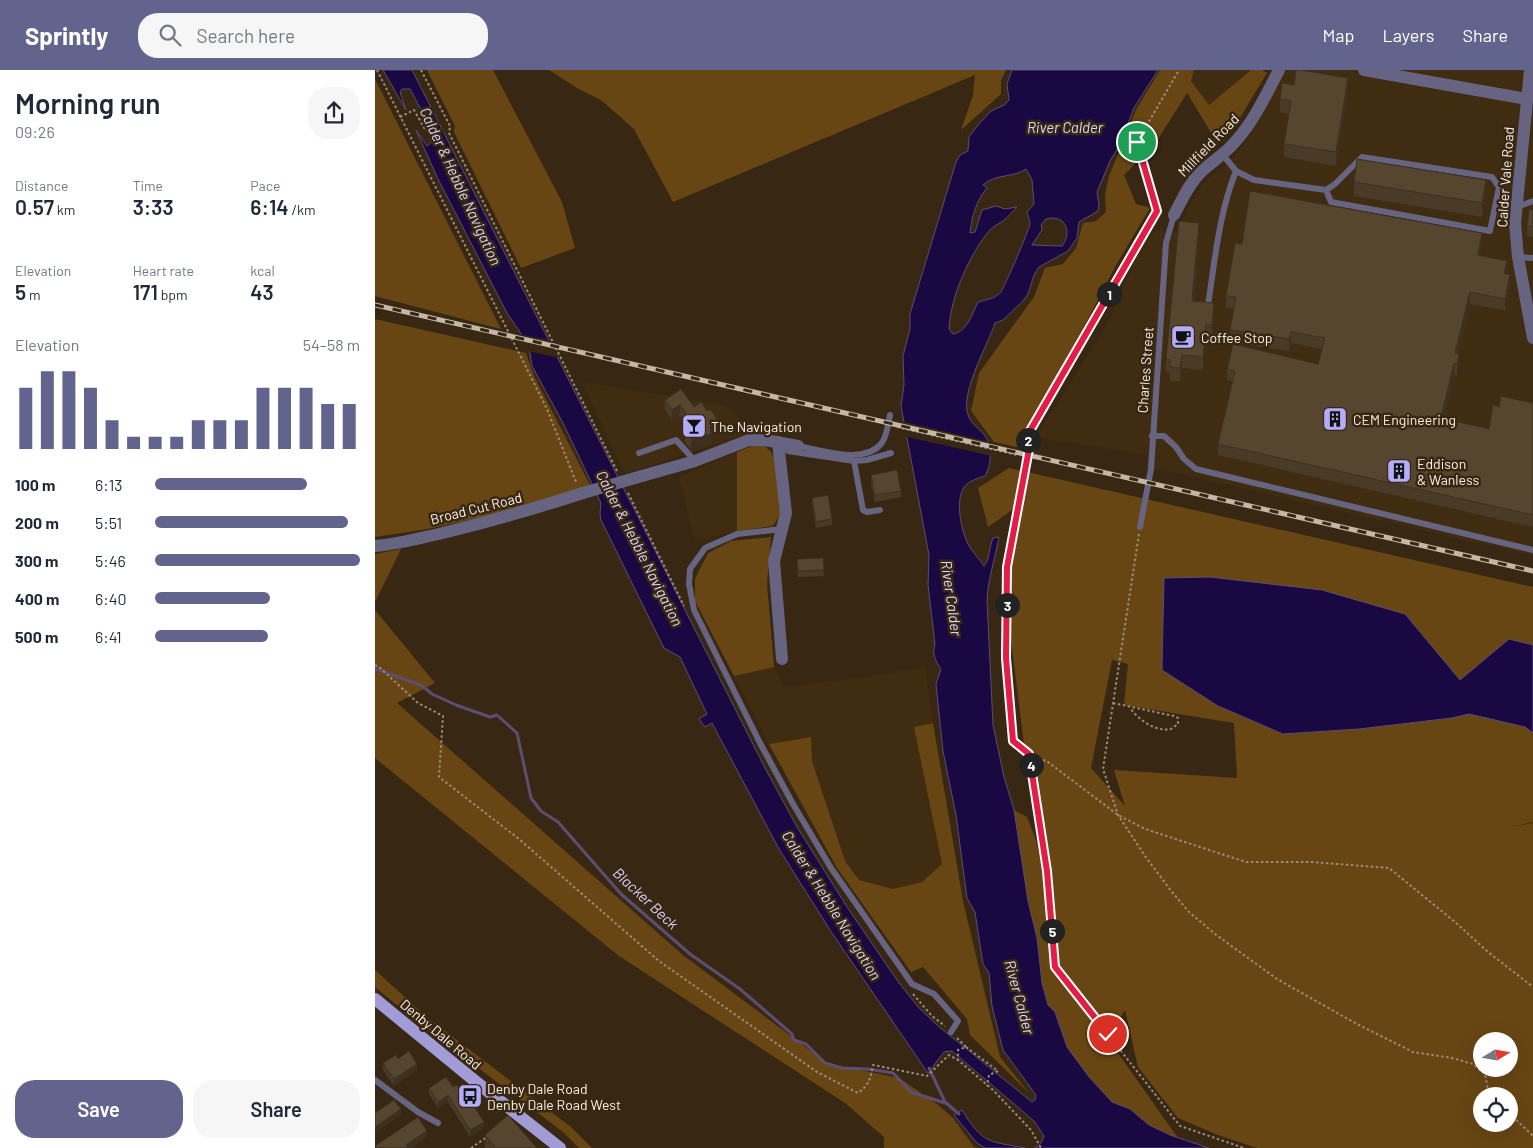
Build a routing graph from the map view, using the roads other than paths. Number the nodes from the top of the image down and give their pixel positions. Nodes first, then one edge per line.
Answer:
1 (1279, 70) edge
2 (1364, 70) edge
3 (1530, 70) edge
4 (1527, 98) junction
5 (1223, 155) junction
6 (1236, 171) junction
7 (1327, 190) junction
8 (1533, 201) edge
9 (1515, 208) junction
10 (1174, 215) joint
11 (1518, 257) junction
12 (1533, 258) edge
13 (1208, 305) edge
14 (1533, 338) edge
15 (890, 415) dead end
16 (1152, 436) junction
17 (778, 442) junction
18 (799, 446) joint
19 (639, 453) dead end
20 (891, 453) dead end
21 (695, 461) junction
22 (854, 461) junction
23 (880, 510) dead end
24 (1140, 527) road end
25 (782, 529) junction
26 (375, 546) edge
27 (1533, 550) edge
28 (782, 659) dead end
29 (375, 999) edge
30 (951, 1032) road end
31 (375, 1080) edge
32 (438, 1123) dead end
33 (560, 1148) edge

1 - 5 street, Millfield Road
2 - 4 street
3 - 4 street, Calder Vale Road
4 - 9 street, Calder Vale Road
5 - 6 lane
5 - 10 street, Millfield Road
6 - 7 lane
6 - 13 lane
7 - 7 lane
8 - 9 lane
9 - 11 street, Calder Vale Road
10 - 16 lane, Charles Street
11 - 12 lane
11 - 14 street, Calder Vale Road
15 - 18 lane
16 - 24 lane, Charles Street
16 - 27 lane
17 - 18 street
17 - 21 street
17 - 22 lane
17 - 25 street
19 - 21 lane
20 - 22 lane
21 - 26 street, Broad Cut Road, bridge
22 - 23 lane
25 - 28 street
25 - 30 lane
29 - 33 main road, Denby Dale Road
31 - 32 lane

